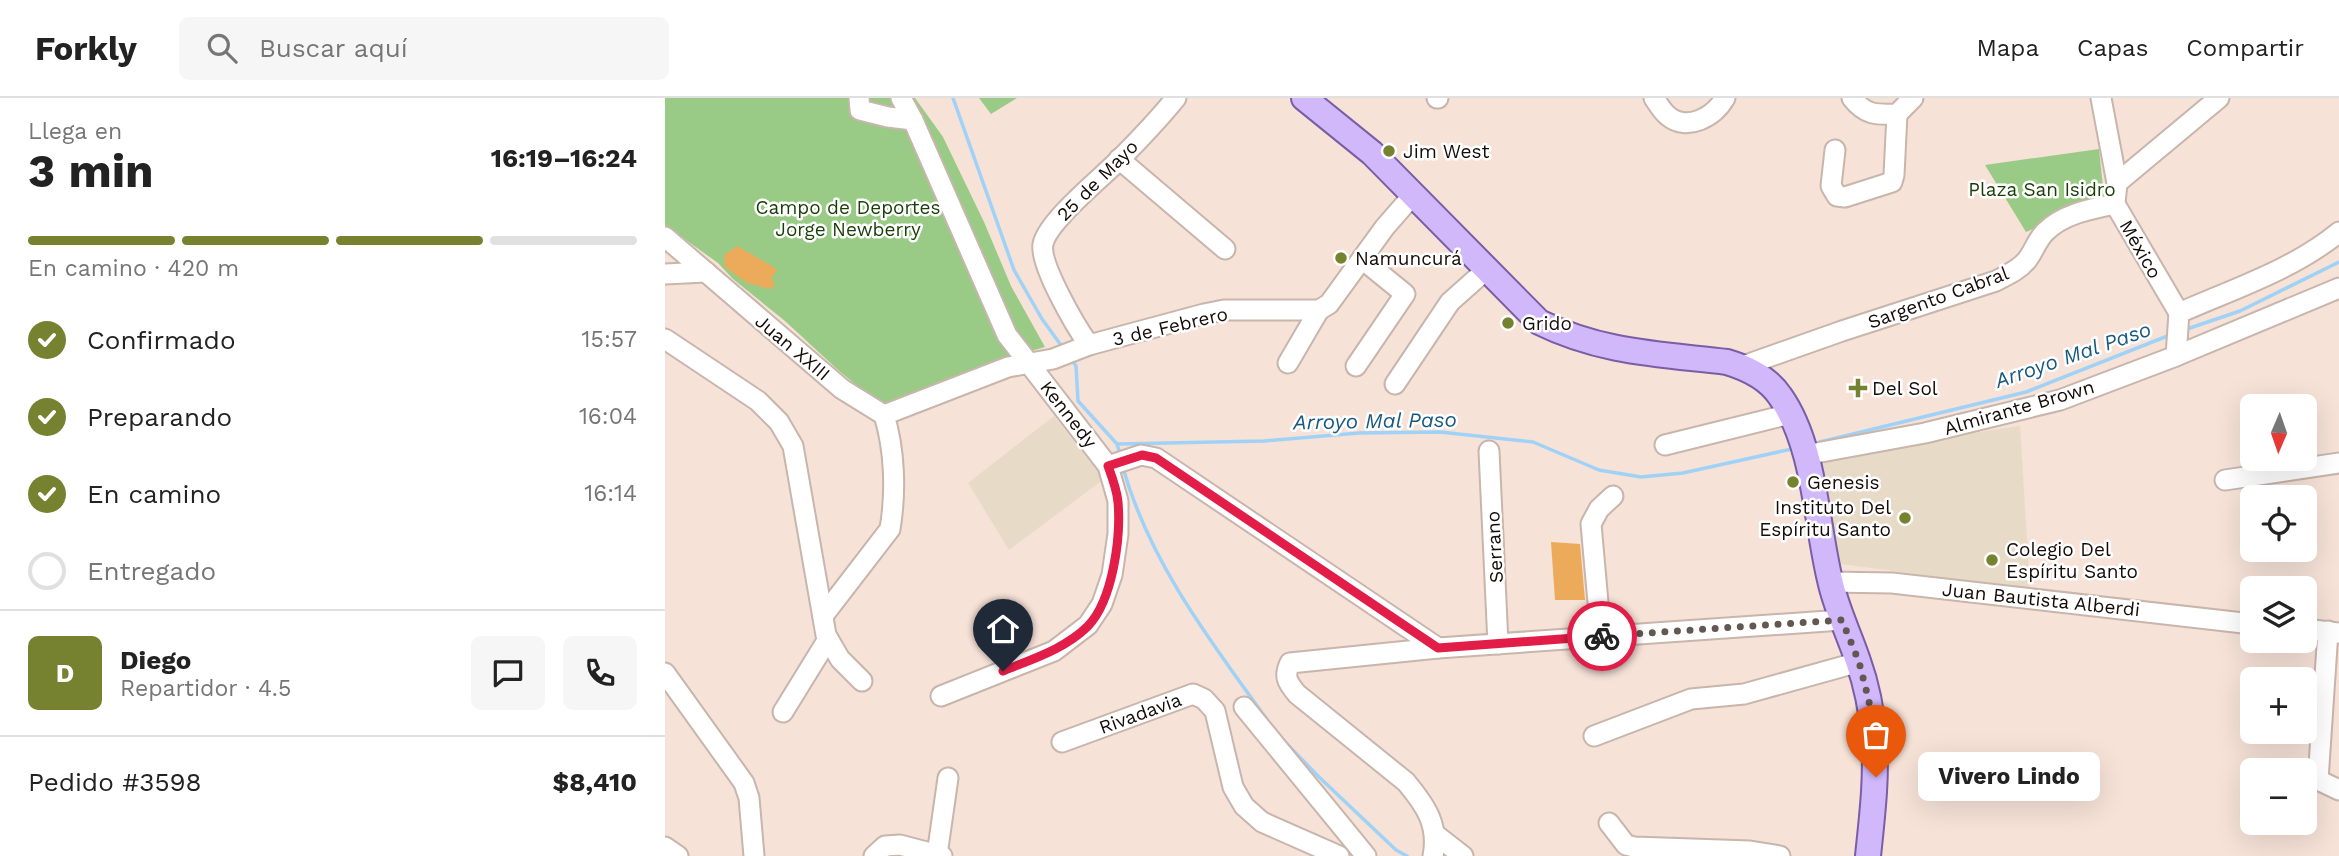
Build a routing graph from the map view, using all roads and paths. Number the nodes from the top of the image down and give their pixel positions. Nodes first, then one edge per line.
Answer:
1 (859, 98) edge
2 (901, 98) edge
3 (1176, 98) edge
4 (1304, 98) edge
5 (1654, 98) edge
6 (1725, 98) edge
7 (1852, 98) edge
8 (1913, 98) edge
9 (2101, 98) edge
10 (2219, 98) edge
11 (1896, 114) junction
12 (913, 120) junction
13 (1835, 150) dead end
14 (1119, 159) junction
15 (2117, 183) junction
16 (1413, 195) junction
17 (2115, 204) junction
18 (2339, 232) edge
19 (665, 237) edge
20 (1225, 249) dead end
21 (1362, 258) junction
22 (1486, 271) junction
23 (706, 272) junction
24 (665, 274) edge
25 (2339, 288) edge
26 (1319, 310) junction
27 (2178, 334) junction
28 (665, 339) edge
29 (1084, 347) junction
30 (1029, 363) junction
31 (1288, 363) dead end
32 (1356, 366) dead end
33 (1743, 366) junction
34 (1395, 384) dead end
35 (1790, 414) junction
36 (884, 415) junction
37 (1665, 445) dead end
38 (1489, 451) dead end
39 (1805, 455) junction
40 (2339, 463) edge
41 (1114, 464) junction
42 (2225, 480) dead end
43 (1613, 496) dead end
44 (1830, 582) junction
45 (823, 616) junction
46 (1842, 620) junction
47 (2240, 623) edge
48 (2334, 632) edge
49 (1601, 636) junction
50 (828, 639) junction
51 (1499, 644) junction
52 (1438, 648) junction
53 (1859, 662) junction
54 (665, 673) edge
55 (862, 681) dead end
56 (941, 696) dead end
57 (1244, 707) dead end
58 (783, 712) dead end
59 (1594, 736) dead end
60 (1062, 742) dead end
61 (948, 778) dead end
62 (2339, 790) edge
63 (1609, 823) dead end
64 (665, 847) edge
65 (1434, 847) edge
66 (1630, 852) edge
67 (939, 855) edge
68 (678, 856) edge
69 (754, 856) edge
70 (874, 856) edge
71 (1339, 856) edge
72 (1366, 856) edge
73 (1463, 856) edge
74 (1780, 856) edge
75 (1868, 856) edge

1 - 12 street
2 - 12 street, Kennedy
3 - 14 street, 25 de Mayo
4 - 16 main road
5 - 6 street
7 - 11 street
8 - 11 street
9 - 15 street, México
10 - 15 street
11 - 13 street
12 - 30 street, Kennedy
14 - 20 street
14 - 29 street, 25 de Mayo
15 - 17 street, México
16 - 21 street
16 - 22 main road
17 - 27 street, México
17 - 33 street, Sargento Cabral
18 - 27 street, Almirante Brown
19 - 23 street, Juan XXIII
21 - 26 street
21 - 32 street
22 - 33 main road
22 - 34 street
23 - 24 street
23 - 36 street, Juan XXIII
25 - 27 street
26 - 29 street, 3 de Febrero
26 - 31 street
27 - 39 street, Almirante Brown
28 - 45 street
29 - 30 street, 3 de Febrero
30 - 36 street, 3 de Febrero
30 - 41 street, Kennedy
33 - 35 main road
35 - 37 street
35 - 39 main road
36 - 45 street
38 - 51 street, Serrano
39 - 44 main road
40 - 42 street
41 - 52 street
41 - 56 street
43 - 49 street
44 - 46 main road
44 - 47 street, Juan Bautista Alberdi
45 - 50 street
46 - 49 street
46 - 53 main road
48 - 62 street
49 - 51 street
50 - 55 street
50 - 58 street
51 - 52 street
52 - 65 street
53 - 59 street
53 - 75 main road
54 - 69 street
57 - 72 street
60 - 71 street, Rivadavia
61 - 67 street
63 - 66 street
64 - 68 street
65 - 73 street
66 - 74 street
67 - 70 street

